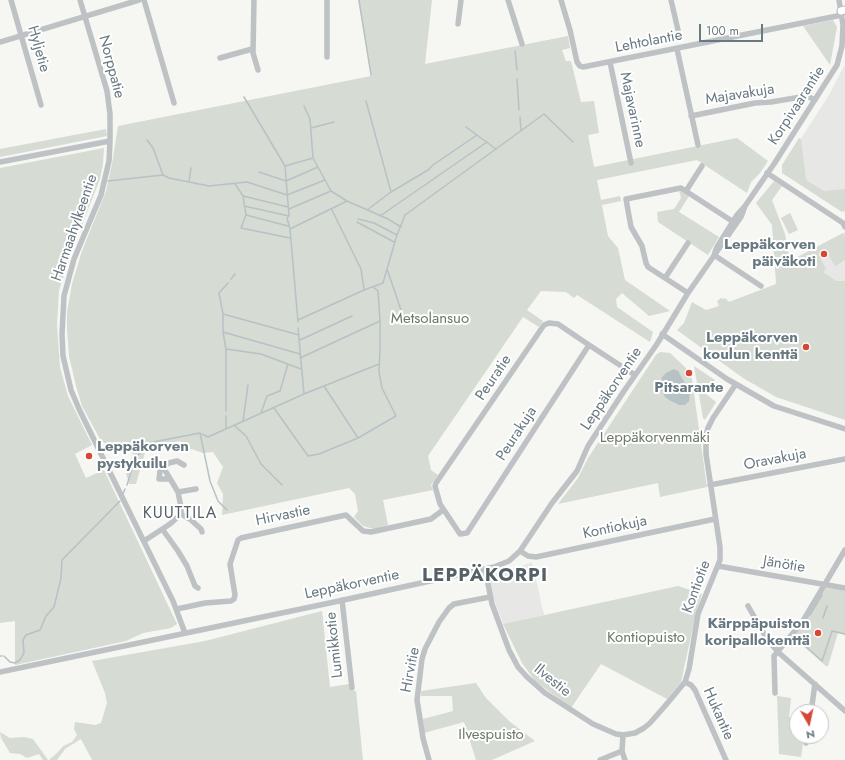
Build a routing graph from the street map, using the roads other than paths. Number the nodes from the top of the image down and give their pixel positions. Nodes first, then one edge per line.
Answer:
1 (11, 0) edge
2 (80, 0) edge
3 (139, 0) edge
4 (144, 0) edge
5 (254, 0) edge
6 (327, 0) edge
7 (461, 0) edge
8 (508, 0) edge
9 (561, 0) edge
10 (671, 0) edge
11 (839, 0) edge
12 (843, 12) edge
13 (85, 16) junction
14 (458, 24) dead end
15 (678, 30) dead end
16 (21, 36) junction
17 (0, 42) edge
18 (522, 44) dead end
19 (252, 49) junction
20 (677, 49) junction
21 (327, 57) dead end
22 (220, 58) dead end
23 (610, 62) junction
24 (258, 70) dead end
25 (816, 100) junction
26 (174, 103) dead end
27 (41, 105) dead end
28 (691, 116) junction
29 (110, 141) junction
30 (698, 145) dead end
31 (0, 162) edge
32 (631, 163) dead end
33 (702, 166) dead end
34 (767, 173) junction
35 (686, 191) junction
36 (735, 223) junction
37 (845, 227) edge
38 (688, 243) dead end
39 (714, 254) junction
40 (665, 278) junction
41 (761, 286) dead end
42 (688, 293) junction
43 (662, 334) junction
44 (589, 345) junction
45 (635, 375) junction
46 (736, 384) junction
47 (845, 429) edge
48 (845, 459) edge
49 (184, 465) dead end
50 (162, 467) junction
51 (170, 479) junction
52 (710, 485) junction
53 (196, 489) dead end
54 (178, 492) junction
55 (443, 510) junction
56 (180, 514) junction
57 (715, 519) junction
58 (162, 530) junction
59 (202, 532) dead end
60 (462, 534) joint
61 (144, 541) junction
62 (845, 550) edge
63 (520, 551) junction
64 (718, 566) junction
65 (484, 569) junction
66 (825, 584) junction
67 (198, 588) dead end
68 (845, 588) edge
69 (490, 597) junction
70 (342, 600) junction
71 (748, 606) dead end
72 (177, 609) junction
73 (185, 633) junction
74 (778, 652) junction
75 (0, 672) edge
76 (685, 682) junction
77 (816, 684) junction
78 (352, 688) dead end
79 (775, 693) dead end
80 (812, 704) edge
81 (845, 710) edge
82 (623, 735) junction
83 (622, 751) junction
84 (429, 760) edge
85 (600, 760) edge
86 (625, 760) edge
87 (726, 760) edge

1 - 16 street, Hyljetie
2 - 13 street, Norppatie
3 - 13 street
4 - 26 street
5 - 19 street
6 - 21 street
7 - 14 street
8 - 18 street
9 - 23 street, Lehtolantie
10 - 15 street
11 - 12 street, Korpivaarantie
12 - 20 street, Lehtolantie
12 - 25 street, Korpivaarantie
13 - 16 street
13 - 29 street, Norppatie
16 - 17 street
16 - 27 street, Hyljetie
19 - 22 street
19 - 24 street
20 - 23 street, Lehtolantie
20 - 28 street
23 - 32 street, Majavarinne
25 - 28 street, Majavakuja
25 - 34 street, Korpivaarantie
28 - 30 street
29 - 31 street
29 - 61 street, Harmaahylkeentie
33 - 35 street
34 - 36 street, Korpivaarantie
34 - 37 street
35 - 36 street
35 - 40 street
36 - 39 street, Korpivaarantie
38 - 40 street
39 - 41 street
39 - 42 street, Korpivaarantie
40 - 42 street
42 - 43 street, Korpivaarantie
43 - 45 street, Leppäkorventie
43 - 46 street
44 - 45 street, Peuratie
44 - 55 street, Peuratie
44 - 60 street, Peurakuja
45 - 63 street, Leppäkorventie
46 - 47 street
46 - 52 street, Kontiotie
48 - 52 street, Oravakuja
49 - 50 street
50 - 51 street
50 - 51 street
51 - 54 street
52 - 57 street, Kontiotie
53 - 54 street
54 - 56 street
55 - 60 street, Peuratie
55 - 72 street, Hirvastie
56 - 58 street
56 - 59 street
57 - 63 street, Kontiokuja
57 - 64 street, Kontiotie
58 - 61 street
58 - 67 street
61 - 72 street, Harmaahylkeentie
62 - 66 street
63 - 65 street, Leppäkorventie
64 - 66 street, Jänötie
64 - 76 street, Kontiotie
65 - 69 street, Ilvestie
65 - 70 street, Leppäkorventie
66 - 68 street, Jänötie
66 - 74 street
69 - 82 street, Ilvestie
69 - 84 street, Hirvitie
70 - 73 street, Leppäkorventie
70 - 78 street, Lumikkotie
71 - 74 street
72 - 73 street, Harmaahylkeentie
73 - 75 street, Leppäkorventie
74 - 77 street
74 - 79 street
76 - 82 street, Kontiotie
76 - 87 street, Hukantie
77 - 80 street
77 - 81 street
82 - 83 street
83 - 85 street
83 - 86 street

